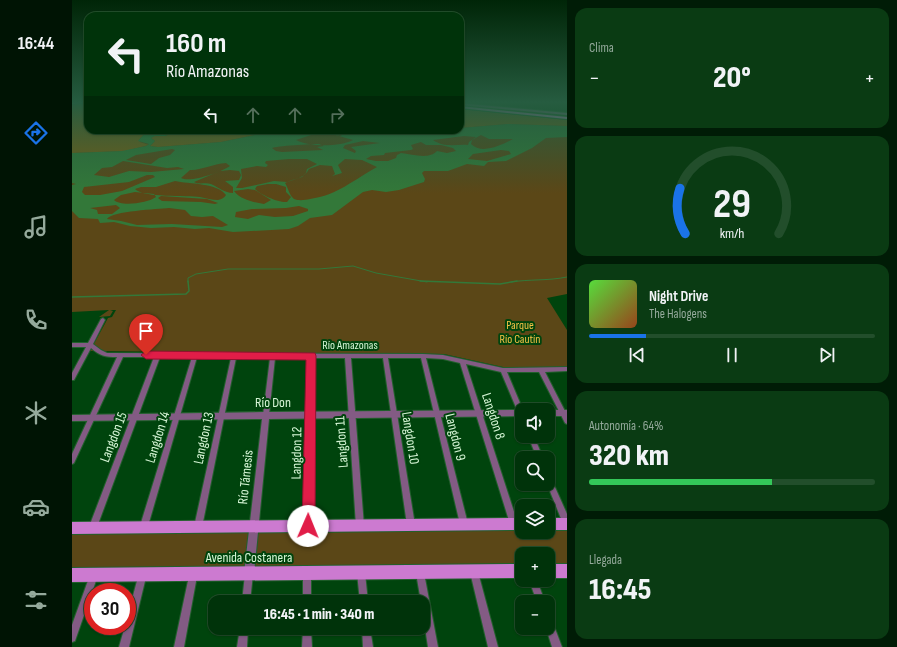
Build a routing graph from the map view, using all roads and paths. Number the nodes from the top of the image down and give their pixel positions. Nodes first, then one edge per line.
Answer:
1 (103, 320) dead end
2 (72, 345) edge
3 (90, 345) junction
4 (121, 355) junction
5 (158, 355) junction
6 (195, 355) junction
7 (234, 355) junction
8 (273, 355) junction
9 (311, 356) junction
10 (348, 356) junction
11 (385, 356) junction
12 (423, 356) junction
13 (462, 361) junction
14 (567, 369) edge
15 (503, 370) junction
16 (541, 370) junction
17 (72, 378) edge
18 (517, 403) edge
19 (565, 413) edge
20 (394, 414) junction
21 (437, 414) junction
22 (479, 414) junction
23 (515, 414) edge
24 (266, 415) junction
25 (310, 415) junction
26 (353, 415) junction
27 (177, 416) junction
28 (221, 416) junction
29 (92, 417) junction
30 (134, 417) junction
31 (72, 418) edge
32 (567, 421) edge
33 (72, 461) edge
34 (553, 491) edge
35 (515, 516) edge
36 (515, 524) edge
37 (555, 524) edge
38 (567, 524) edge
39 (411, 525) junction
40 (464, 525) junction
41 (254, 526) junction
42 (308, 526) junction
43 (360, 526) junction
44 (144, 527) junction
45 (198, 527) junction
46 (72, 528) edge
47 (92, 528) junction
48 (567, 570) edge
49 (474, 571) junction
50 (515, 571) edge
51 (555, 571) edge
52 (361, 572) junction
53 (419, 572) junction
54 (193, 573) junction
55 (307, 573) junction
56 (94, 574) junction
57 (143, 574) junction
58 (249, 574) junction
59 (72, 575) edge
60 (247, 595) edge
61 (307, 595) edge
62 (363, 595) edge
63 (243, 635) edge
64 (307, 635) edge
65 (367, 635) edge
66 (553, 635) edge
67 (72, 638) edge
68 (124, 647) edge
69 (179, 647) edge
70 (242, 647) edge
71 (307, 647) edge
72 (368, 647) edge
73 (433, 647) edge
74 (493, 647) edge
75 (557, 647) edge

1 - 3 street
2 - 3 street
3 - 4 street, Río Amazonas
3 - 17 street
4 - 5 street, Río Amazonas
4 - 29 street
5 - 6 street, Río Amazonas
5 - 30 street, Langdon 15
6 - 7 street, Río Amazonas
6 - 27 street, Langdon 14
7 - 8 street, Río Amazonas
7 - 28 street, Langdon 13
8 - 9 street, Río Amazonas
8 - 24 street, Río Támesis
9 - 10 street, Río Amazonas
9 - 25 street, Langdon 12
10 - 11 street, Río Amazonas
10 - 26 street, Langdon 11
11 - 12 street, Río Amazonas
11 - 20 street, Langdon 10
12 - 13 street, Río Amazonas
12 - 21 street, Langdon 9
13 - 15 street, Río Amazonas
13 - 22 street, Langdon 8
14 - 16 street, Río Amazonas
15 - 16 street, Río Amazonas
15 - 18 street
16 - 19 street
19 - 32 street
20 - 21 street, Río Don
20 - 26 street, Río Don
20 - 39 street, Langdon 10
21 - 22 street, Río Don
21 - 40 street, Langdon 9
22 - 23 street, Río Don
22 - 35 street, Langdon 8
24 - 25 street, Río Don
24 - 28 street, Río Don
24 - 41 street, Río Támesis
25 - 26 street, Río Don
25 - 42 street, Langdon 12
26 - 43 street, Langdon 11
27 - 28 street, Río Don
27 - 30 street, Río Don
27 - 44 street, Langdon 14
28 - 45 street, Langdon 13
29 - 30 street, Río Don
29 - 31 street, Río Don
29 - 33 street
30 - 47 street, Langdon 15
34 - 38 street
36 - 40 main road
37 - 38 main road
39 - 40 main road
39 - 43 main road
41 - 42 main road
41 - 45 main road
41 - 58 street, Río Támesis
42 - 43 main road
44 - 45 main road
44 - 47 main road
46 - 47 main road
48 - 51 main road
49 - 50 main road, Avenida Costanera
49 - 53 main road, Avenida Costanera
49 - 74 street
52 - 53 main road, Avenida Costanera
52 - 55 main road, Avenida Costanera
52 - 62 street
53 - 73 street
54 - 57 main road, Avenida Costanera
54 - 58 main road, Avenida Costanera
54 - 69 street
55 - 58 main road, Avenida Costanera
55 - 61 street
56 - 57 main road, Avenida Costanera
56 - 59 main road, Avenida Costanera
56 - 67 street
57 - 68 street
58 - 60 street, Río Támesis
63 - 70 street
64 - 71 street
65 - 72 street
66 - 75 street

